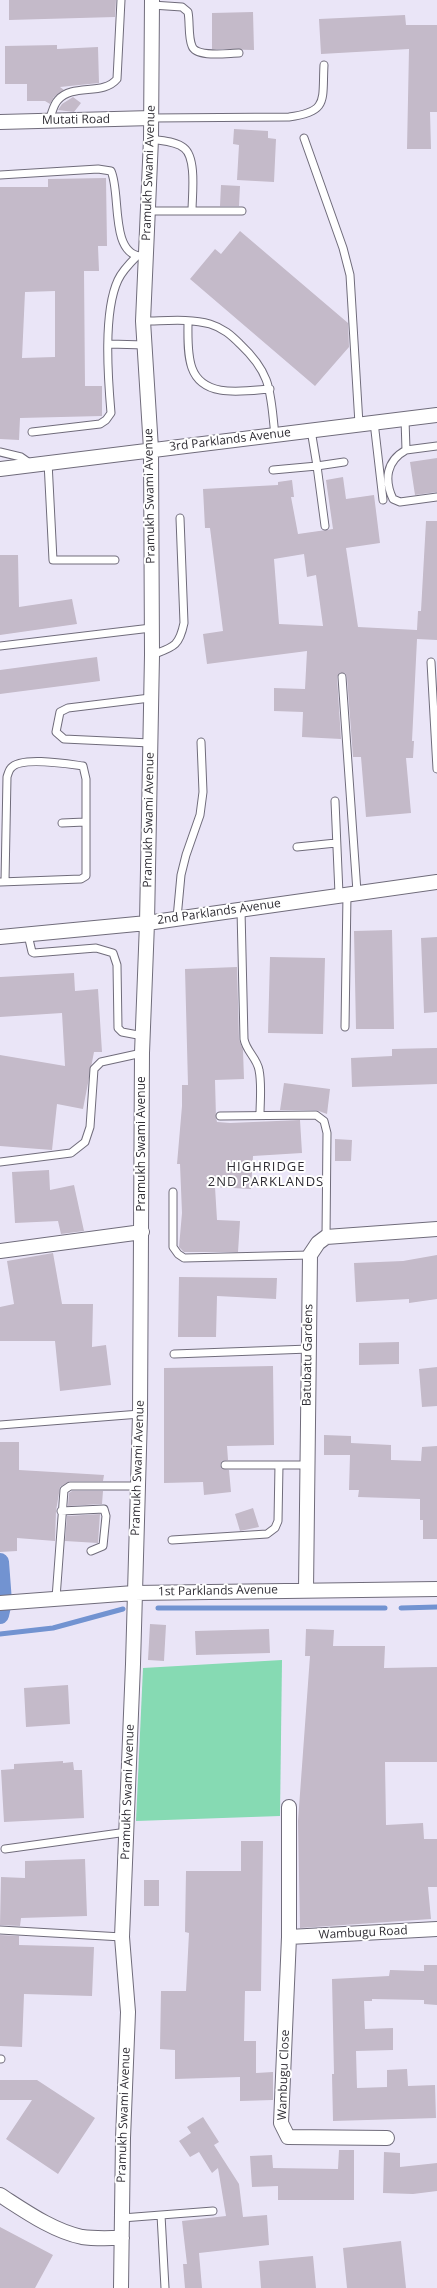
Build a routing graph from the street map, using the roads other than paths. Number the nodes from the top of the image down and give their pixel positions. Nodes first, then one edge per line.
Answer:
1 (121, 0) edge
2 (152, 2) edge
3 (239, 53) dead end
4 (324, 65) dead end
5 (152, 118) junction
6 (49, 120) junction
7 (0, 122) edge
8 (304, 138) dead end
9 (151, 139) junction
10 (0, 175) edge
11 (149, 211) junction
12 (192, 211) junction
13 (242, 211) dead end
14 (141, 256) junction
15 (143, 321) junction
16 (188, 322) junction
17 (108, 344) junction
18 (144, 346) junction
19 (270, 389) junction
20 (437, 415) edge
21 (405, 419) junction
22 (374, 422) junction
23 (359, 424) junction
24 (311, 430) junction
25 (32, 432) dead end
26 (274, 435) junction
27 (437, 446) edge
28 (151, 449) junction
29 (406, 450) junction
30 (0, 452) edge
31 (48, 462) junction
32 (344, 462) dead end
33 (31, 465) junction
34 (317, 466) junction
35 (0, 469) edge
36 (273, 470) dead end
37 (437, 497) edge
38 (383, 500) dead end
39 (180, 518) dead end
40 (325, 526) dead end
41 (115, 560) dead end
42 (152, 628) junction
43 (0, 646) edge
44 (152, 655) junction
45 (432, 662) dead end
46 (342, 677) dead end
47 (150, 698) junction
48 (201, 742) dead end
49 (150, 743) junction
50 (437, 769) edge
51 (335, 801) dead end
52 (85, 822) junction
53 (62, 823) dead end
54 (336, 843) junction
55 (296, 848) dead end
56 (2, 882) edge
57 (437, 882) edge
58 (348, 893) junction
59 (241, 910) junction
60 (177, 918) junction
61 (147, 923) junction
62 (28, 935) junction
63 (0, 938) edge
64 (345, 1027) dead end
65 (143, 1036) junction
66 (142, 1053) junction
67 (260, 1115) junction
68 (220, 1116) dead end
69 (0, 1162) edge
70 (174, 1192) dead end
71 (437, 1229) edge
72 (142, 1232) junction
73 (326, 1237) junction
74 (0, 1251) edge
75 (310, 1255) junction
76 (309, 1349) junction
77 (174, 1354) dead end
78 (140, 1414) junction
79 (0, 1425) edge
80 (225, 1465) dead end
81 (279, 1465) junction
82 (306, 1465) junction
83 (138, 1486) junction
84 (61, 1510) junction
85 (172, 1540) dead end
86 (91, 1551) dead end
87 (437, 1589) edge
88 (306, 1590) junction
89 (134, 1593) junction
90 (56, 1598) junction
91 (0, 1603) edge
92 (289, 1807) dead end
93 (128, 1832) junction
94 (5, 1850) dead end
95 (0, 1930) edge
96 (437, 1930) edge
97 (122, 1937) junction
98 (289, 1937) junction
99 (387, 2138) dead end
100 (0, 2195) edge
101 (213, 2211) dead end
102 (161, 2215) junction
103 (122, 2218) junction
104 (122, 2238) junction
105 (121, 2288) edge
106 (165, 2288) edge

1 - 6 lane
2 - 3 lane
2 - 5 street, Pramukh Swami Avenue
4 - 5 lane
5 - 6 street, Mutati Road
5 - 9 street, Pramukh Swami Avenue
6 - 7 street, Mutati Road
8 - 23 lane
9 - 11 street, Pramukh Swami Avenue
9 - 12 lane
10 - 14 lane
11 - 12 lane
11 - 14 street, Pramukh Swami Avenue
12 - 13 lane
14 - 15 street, Pramukh Swami Avenue
14 - 17 lane
15 - 16 lane
15 - 18 street, Pramukh Swami Avenue
16 - 19 lane
16 - 19 lane
17 - 18 lane
17 - 25 lane
18 - 28 street, Pramukh Swami Avenue
19 - 26 lane
20 - 21 street, 3rd Parklands Avenue
21 - 22 street, 3rd Parklands Avenue
21 - 29 lane
22 - 23 street, 3rd Parklands Avenue
22 - 38 lane
23 - 24 street, 3rd Parklands Avenue
24 - 26 street, 3rd Parklands Avenue
24 - 34 lane
26 - 28 street, 3rd Parklands Avenue
27 - 29 lane
28 - 31 street, 3rd Parklands Avenue
28 - 42 street, Pramukh Swami Avenue
29 - 37 lane
30 - 33 lane
31 - 33 street, 3rd Parklands Avenue
31 - 41 lane
32 - 34 lane
33 - 35 street, 3rd Parklands Avenue
34 - 36 lane
34 - 40 lane
39 - 44 lane
42 - 43 lane
42 - 44 street, Pramukh Swami Avenue
44 - 47 street, Pramukh Swami Avenue
45 - 50 lane
46 - 58 lane
47 - 49 street, Pramukh Swami Avenue
47 - 49 lane
48 - 60 lane
49 - 61 street, Pramukh Swami Avenue
51 - 54 lane
52 - 53 lane
52 - 56 lane
52 - 56 lane
54 - 55 lane
54 - 58 lane
57 - 58 street, 2nd Parklands Avenue
58 - 59 street, 2nd Parklands Avenue
58 - 64 lane
59 - 60 street, 2nd Parklands Avenue
59 - 67 lane
60 - 61 street, 2nd Parklands Avenue
61 - 62 street, 2nd Parklands Avenue
61 - 65 street, Pramukh Swami Avenue
62 - 63 street, 2nd Parklands Avenue
62 - 65 lane
65 - 66 street, Pramukh Swami Avenue
66 - 69 lane
66 - 72 street, Pramukh Swami Avenue
67 - 68 lane
67 - 73 lane
70 - 75 lane
71 - 73 street
72 - 74 street
72 - 78 street, Pramukh Swami Avenue
73 - 75 street
75 - 76 street, Batubatu Gardens
76 - 77 lane
76 - 82 street, Batubatu Gardens
78 - 79 lane
78 - 83 street, Pramukh Swami Avenue
80 - 81 lane
81 - 82 lane
81 - 85 lane
82 - 88 street, Batubatu Gardens
83 - 84 lane
83 - 89 street, Pramukh Swami Avenue
84 - 86 lane
84 - 90 lane
87 - 88 street, 1st Parklands Avenue
88 - 89 street, 1st Parklands Avenue
89 - 90 street, 1st Parklands Avenue
89 - 93 street, Pramukh Swami Avenue
90 - 91 street, 1st Parklands Avenue
92 - 98 street
93 - 94 lane
93 - 97 street, Pramukh Swami Avenue
95 - 97 lane
96 - 98 street, Wambugu Road
97 - 103 street, Pramukh Swami Avenue
98 - 99 street, Wambugu Close
100 - 104 street
101 - 102 lane
102 - 103 lane
102 - 106 lane
103 - 104 street, Pramukh Swami Avenue
104 - 105 street, Pramukh Swami Avenue

